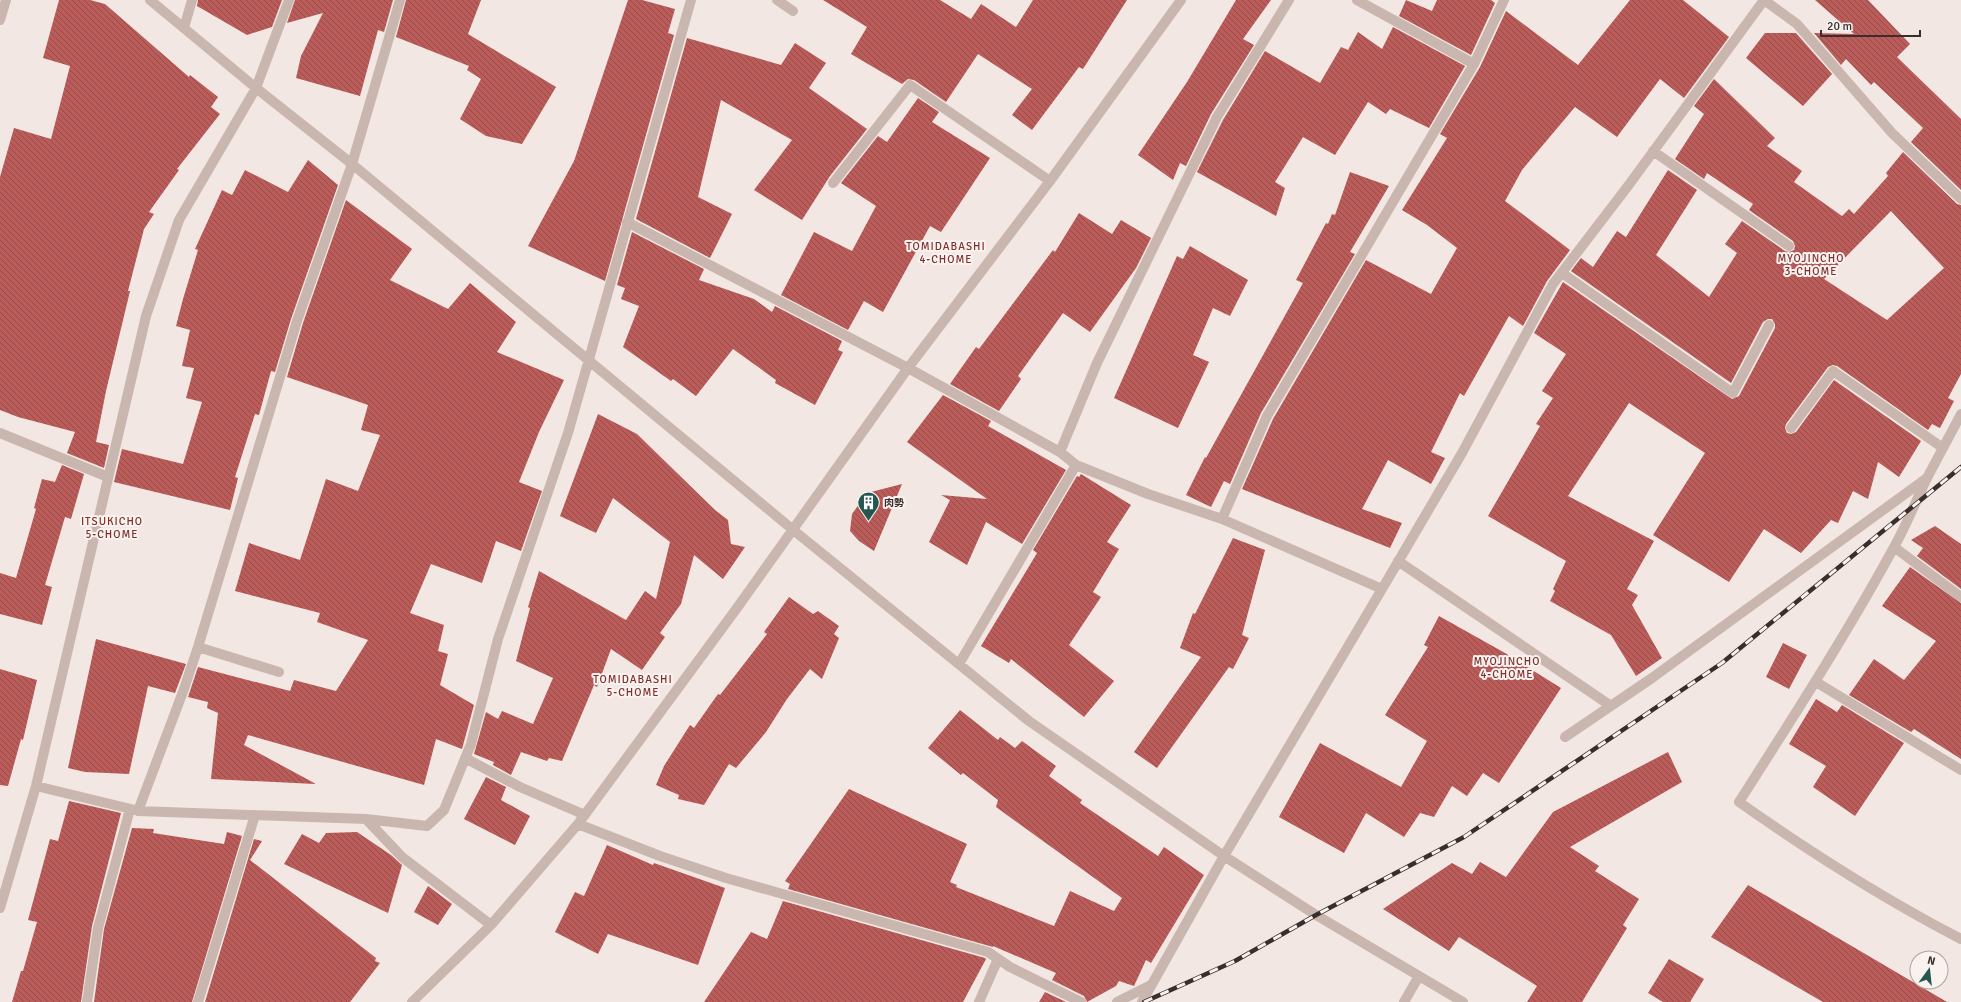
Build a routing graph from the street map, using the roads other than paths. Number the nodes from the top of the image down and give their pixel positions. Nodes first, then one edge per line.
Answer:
1 (6, 0) edge
2 (150, 0) edge
3 (192, 0) edge
4 (289, 0) edge
5 (400, 0) edge
6 (691, 0) edge
7 (777, 0) edge
8 (1181, 0) edge
9 (1289, 0) edge
10 (1357, 0) edge
11 (1504, 0) edge
12 (1764, 0) edge
13 (793, 11) dead end
14 (0, 20) edge
15 (184, 28) junction
16 (1474, 64) junction
17 (256, 88) junction
18 (1653, 151) junction
19 (352, 164) junction
20 (1050, 181) junction
21 (834, 183) dead end
22 (1961, 199) edge
23 (627, 222) junction
24 (1789, 246) dead end
25 (1562, 272) junction
26 (1769, 325) dead end
27 (588, 359) junction
28 (908, 368) junction
29 (1961, 414) edge
30 (1791, 428) dead end
31 (0, 433) edge
32 (1943, 448) junction
33 (1060, 452) junction
34 (1076, 465) junction
35 (108, 477) junction
36 (1927, 478) junction
37 (1222, 519) junction
38 (792, 529) junction
39 (1894, 547) junction
40 (1398, 561) junction
41 (1382, 589) junction
42 (1961, 597) edge
43 (198, 647) junction
44 (960, 664) junction
45 (279, 672) dead end
46 (1816, 682) junction
47 (1611, 706) junction
48 (1565, 737) dead end
49 (465, 758) junction
50 (1961, 770) edge
51 (36, 786) junction
52 (134, 810) junction
53 (255, 815) junction
54 (585, 815) junction
55 (366, 819) junction
56 (578, 824) junction
57 (1224, 856) junction
58 (0, 908) edge
59 (491, 925) junction
60 (1961, 939) edge
61 (998, 959) junction
62 (1419, 976) junction
63 (1151, 985) junction
64 (87, 1002) edge
65 (198, 1002) edge
66 (412, 1002) edge
67 (979, 1002) edge
68 (1081, 1002) edge
69 (1117, 1002) edge
70 (1142, 1002) edge
71 (1404, 1002) edge
72 (1463, 1002) edge

1 - 14 street
2 - 15 street
3 - 15 street
4 - 17 street
5 - 19 street
6 - 23 street
7 - 13 street
8 - 20 street
9 - 33 street
10 - 16 street
11 - 16 street
12 - 18 street
12 - 22 street
15 - 17 street
16 - 37 street
17 - 19 street
17 - 35 street
18 - 24 street
18 - 25 street
19 - 27 street
19 - 43 street
20 - 21 street
20 - 28 street
23 - 27 street
23 - 28 street
25 - 26 street
25 - 40 street
27 - 38 street
27 - 49 street
28 - 33 street
28 - 38 street
29 - 32 street
30 - 32 street
31 - 35 street
32 - 36 street
33 - 34 street
34 - 37 street
34 - 44 street
35 - 51 street
36 - 39 street
36 - 47 street
37 - 41 street
38 - 44 street
38 - 54 street
39 - 42 street
39 - 46 street
40 - 41 street
40 - 47 street
41 - 57 street
43 - 45 street
43 - 52 street
44 - 57 street
46 - 50 street
46 - 60 street
47 - 48 street
49 - 54 street
49 - 55 street
51 - 52 street
51 - 58 street
52 - 53 street
52 - 64 street
53 - 55 street
53 - 65 street
54 - 56 street
55 - 59 street
56 - 59 street
56 - 61 street
57 - 62 street
57 - 63 street
59 - 66 street
61 - 67 street
61 - 68 street
62 - 71 street
62 - 72 street
63 - 69 street
63 - 70 street

